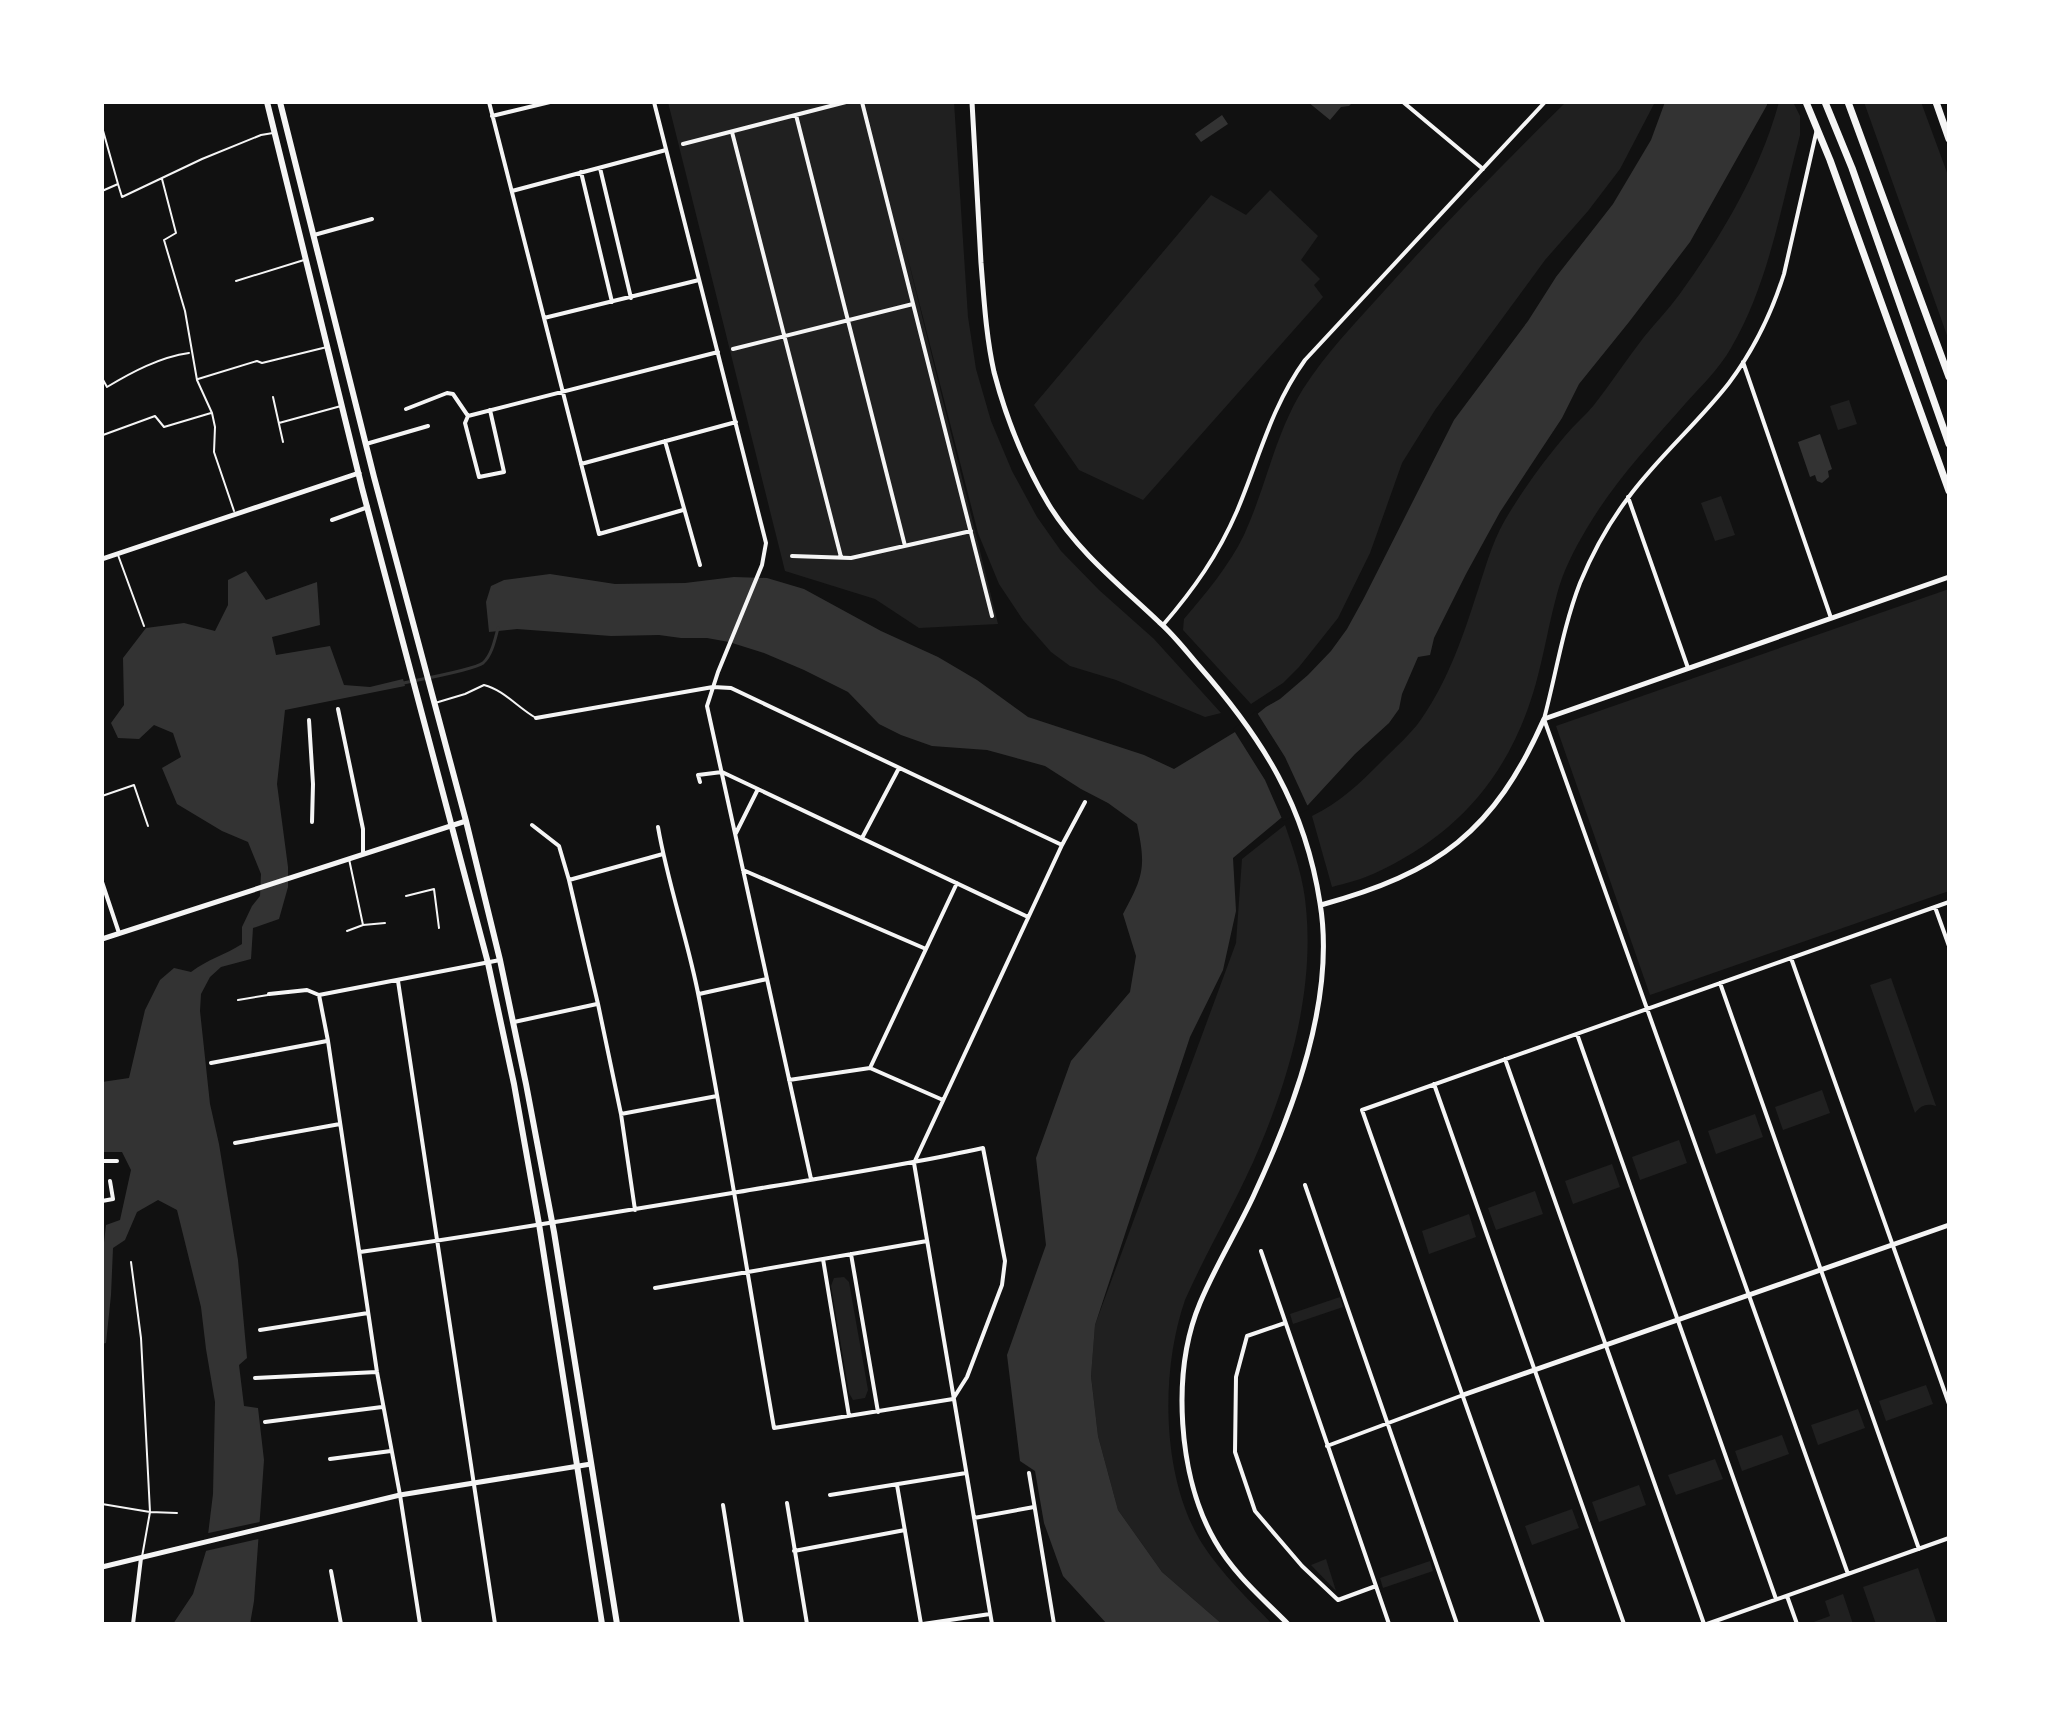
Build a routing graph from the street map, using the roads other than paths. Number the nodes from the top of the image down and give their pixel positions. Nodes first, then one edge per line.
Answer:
1 (267, 102) edge
2 (280, 102) edge
3 (489, 102) edge
4 (550, 102) edge
5 (654, 102) edge
6 (846, 102) edge
7 (862, 102) edge
8 (972, 102) edge
9 (1403, 102) edge
10 (1545, 102) edge
11 (1806, 102) edge
12 (1825, 102) edge
13 (1848, 102) edge
14 (1936, 102) edge
15 (796, 115) junction
16 (492, 116) junction
17 (102, 127) edge
18 (1818, 127) junction
19 (285, 130) junction
20 (732, 132) junction
21 (275, 133) junction
22 (1949, 139) edge
23 (683, 144) dead end
24 (666, 150) junction
25 (600, 167) junction
26 (1483, 169) junction
27 (581, 172) junction
28 (162, 179) junction
29 (118, 184) junction
30 (102, 191) edge
31 (512, 191) junction
32 (372, 219) dead end
33 (314, 235) junction
34 (305, 260) junction
35 (699, 280) junction
36 (236, 281) dead end
37 (631, 298) junction
38 (612, 302) junction
39 (914, 304) junction
40 (544, 318) junction
41 (848, 320) junction
42 (785, 336) junction
43 (328, 347) junction
44 (733, 349) dead end
45 (718, 352) junction
46 (191, 353) junction
47 (1743, 362) junction
48 (1949, 377) edge
49 (102, 378) edge
50 (197, 380) junction
51 (107, 387) junction
52 (102, 390) edge
53 (562, 391) junction
54 (273, 397) dead end
55 (342, 406) junction
56 (406, 409) dead end
57 (490, 410) junction
58 (212, 413) junction
59 (468, 416) junction
60 (736, 422) junction
61 (279, 423) junction
62 (428, 426) dead end
63 (103, 435) edge
64 (665, 441) junction
65 (283, 442) dead end
66 (366, 444) junction
67 (1949, 444) edge
68 (581, 464) junction
69 (372, 468) junction
70 (359, 473) junction
71 (1949, 491) edge
72 (1628, 497) junction
73 (368, 507) junction
74 (683, 510) junction
75 (235, 514) junction
76 (332, 520) dead end
77 (971, 531) junction
78 (905, 546) junction
79 (117, 554) junction
80 (792, 556) dead end
81 (841, 557) junction
82 (102, 559) edge
83 (700, 565) dead end
84 (1949, 577) edge
85 (992, 616) dead end
86 (1831, 618) junction
87 (1163, 625) junction
88 (144, 626) dead end
89 (1688, 668) junction
90 (713, 687) junction
91 (434, 703) junction
92 (338, 709) dead end
93 (536, 718) joint
94 (1544, 719) junction
95 (309, 720) dead end
96 (899, 768) junction
97 (722, 772) junction
98 (700, 782) dead end
99 (758, 789) junction
100 (102, 796) edge
101 (1085, 802) dead end
102 (466, 821) junction
103 (312, 822) dead end
104 (452, 825) junction
105 (532, 825) dead end
106 (148, 826) dead end
107 (658, 827) dead end
108 (736, 835) junction
109 (862, 838) junction
110 (1062, 845) junction
111 (363, 853) junction
112 (663, 854) junction
113 (349, 858) junction
114 (743, 870) junction
115 (569, 880) junction
116 (102, 882) edge
117 (957, 883) junction
118 (406, 896) dead end
119 (1949, 902) edge
120 (1321, 905) junction
121 (1935, 907) junction
122 (1028, 917) junction
123 (385, 923) dead end
124 (363, 925) junction
125 (439, 928) dead end
126 (347, 931) dead end
127 (119, 933) junction
128 (102, 939) edge
129 (1949, 946) edge
130 (926, 949) junction
131 (1791, 958) junction
132 (500, 960) junction
133 (488, 963) junction
134 (767, 979) junction
135 (398, 981) junction
136 (1720, 983) junction
137 (269, 994) joint
138 (699, 994) junction
139 (319, 995) junction
140 (238, 1000) dead end
141 (598, 1004) junction
142 (1648, 1009) junction
143 (514, 1022) junction
144 (1577, 1034) junction
145 (328, 1041) junction
146 (1505, 1059) junction
147 (211, 1063) dead end
148 (870, 1068) junction
149 (789, 1080) junction
150 (1434, 1084) junction
151 (717, 1096) junction
152 (943, 1100) junction
153 (621, 1114) junction
154 (340, 1124) junction
155 (235, 1143) dead end
156 (102, 1161) edge
157 (117, 1161) dead end
158 (914, 1163) junction
159 (811, 1179) junction
160 (110, 1181) dead end
161 (1305, 1185) dead end
162 (733, 1192) junction
163 (102, 1201) edge
164 (635, 1210) junction
165 (552, 1222) junction
166 (539, 1224) junction
167 (1949, 1225) edge
168 (437, 1241) junction
169 (927, 1241) junction
170 (1893, 1244) junction
171 (1261, 1251) dead end
172 (360, 1252) junction
173 (851, 1254) junction
174 (823, 1259) junction
175 (131, 1262) dead end
176 (1821, 1270) junction
177 (747, 1272) junction
178 (655, 1288) dead end
179 (1749, 1295) junction
180 (368, 1313) junction
181 (1678, 1320) junction
182 (1285, 1323) junction
183 (260, 1330) dead end
184 (1606, 1345) junction
185 (1534, 1370) junction
186 (377, 1372) junction
187 (255, 1378) dead end
188 (1463, 1395) junction
189 (953, 1399) junction
190 (1949, 1404) edge
191 (382, 1407) junction
192 (878, 1412) junction
193 (849, 1416) junction
194 (265, 1422) dead end
195 (1389, 1422) junction
196 (1327, 1446) junction
197 (391, 1451) junction
198 (330, 1459) dead end
199 (591, 1464) junction
200 (578, 1466) junction
201 (966, 1473) junction
202 (1029, 1473) dead end
203 (473, 1484) junction
204 (897, 1485) junction
205 (400, 1495) junction
206 (830, 1495) dead end
207 (787, 1503) dead end
208 (102, 1504) edge
209 (723, 1505) dead end
210 (1034, 1507) junction
211 (150, 1512) junction
212 (177, 1513) dead end
213 (974, 1518) junction
214 (905, 1530) junction
215 (1949, 1538) edge
216 (1919, 1549) junction
217 (794, 1551) junction
218 (141, 1558) junction
219 (102, 1567) edge
220 (331, 1571) dead end
221 (1848, 1574) junction
222 (1376, 1586) junction
223 (1787, 1596) junction
224 (1776, 1599) junction
225 (990, 1614) junction
226 (133, 1624) edge
227 (341, 1624) edge
228 (420, 1624) edge
229 (495, 1624) edge
230 (602, 1624) edge
231 (617, 1624) edge
232 (742, 1624) edge
233 (807, 1624) edge
234 (922, 1624) edge
235 (992, 1624) edge
236 (1054, 1624) edge
237 (1288, 1624) edge
238 (1389, 1624) edge
239 (1457, 1624) edge
240 (1543, 1624) edge
241 (1624, 1624) edge
242 (1706, 1624) edge
243 (1797, 1624) edge

1 - 21 main road
2 - 19 main road
3 - 16 street
4 - 16 street
5 - 24 street
6 - 15 street
7 - 39 street
8 - 87 street
9 - 26 street
10 - 26 street
11 - 18 main road
12 - 67 main road
13 - 48 main road
14 - 22 main road
15 - 20 street
15 - 41 street
16 - 31 street
17 - 29 lane
18 - 47 street
18 - 71 main road
19 - 21 main road
19 - 33 main road
20 - 23 street
20 - 42 street
21 - 28 lane
21 - 34 main road
24 - 25 street
24 - 35 street
25 - 27 street
25 - 37 street
26 - 87 street
27 - 31 street
27 - 38 street
28 - 29 lane
28 - 46 lane
29 - 30 lane
31 - 40 street
32 - 33 street
33 - 66 main road
34 - 36 lane
34 - 43 main road
35 - 37 street
35 - 45 street
37 - 38 street
38 - 40 street
39 - 41 street
39 - 77 street
40 - 53 street
41 - 42 street
41 - 78 street
42 - 44 street
42 - 81 street
43 - 50 lane
43 - 55 main road
45 - 53 street
45 - 60 street
46 - 50 lane
46 - 51 lane
47 - 72 street
47 - 86 street
49 - 51 lane
50 - 58 lane
51 - 52 lane
53 - 57 street
53 - 68 street
54 - 61 lane
55 - 61 lane
55 - 70 main road
56 - 59 street
57 - 59 street
57 - 59 street
58 - 63 lane
58 - 75 lane
60 - 64 street
60 - 90 street
61 - 65 lane
62 - 66 street
64 - 68 street
64 - 74 street
66 - 69 main road
68 - 74 street
69 - 70 main road
69 - 91 main road
70 - 73 main road
70 - 75 street
72 - 89 street
72 - 94 street
73 - 76 street
73 - 104 main road
74 - 83 street
75 - 79 street
77 - 78 street
77 - 85 street
78 - 81 street
79 - 82 street
79 - 88 lane
80 - 81 street
84 - 86 street
86 - 89 street
87 - 120 street
89 - 94 street
90 - 93 street
90 - 96 street
90 - 97 street
91 - 93 lane
91 - 102 main road
92 - 111 street
94 - 120 street
94 - 142 street
95 - 103 street
96 - 109 street
96 - 110 street
97 - 98 street
97 - 99 street
97 - 108 street
99 - 108 street
99 - 109 street
100 - 106 lane
101 - 110 street
102 - 104 street
102 - 132 main road
104 - 111 street
104 - 133 main road
105 - 115 street
107 - 112 street
108 - 114 street
109 - 117 street
110 - 122 street
111 - 113 street
112 - 115 street
112 - 138 street
113 - 124 lane
113 - 127 street
114 - 130 street
114 - 134 street
115 - 141 street
116 - 127 street
117 - 122 street
117 - 130 street
118 - 125 lane
119 - 121 street
120 - 237 street
121 - 129 street
121 - 131 street
122 - 152 street
123 - 124 lane
124 - 126 lane
127 - 128 street
130 - 148 street
131 - 136 street
131 - 170 street
132 - 133 street
132 - 143 main road
133 - 135 street
133 - 166 main road
134 - 138 street
134 - 149 street
135 - 139 street
135 - 168 street
136 - 142 street
136 - 176 street
137 - 139 street
137 - 140 lane
138 - 151 street
139 - 145 street
141 - 143 street
141 - 153 street
142 - 144 street
142 - 179 street
143 - 165 main road
144 - 146 street
144 - 181 street
145 - 147 street
145 - 154 street
146 - 150 street
146 - 184 street
148 - 149 street
148 - 152 street
149 - 159 street
150 - 185 street
150 - 188 street
151 - 153 street
151 - 162 street
152 - 158 street
153 - 164 street
154 - 155 street
154 - 172 street
156 - 157 street
158 - 159 street
158 - 169 street
158 - 189 street
159 - 162 street
160 - 163 street
161 - 195 street
162 - 164 street
162 - 177 street
164 - 165 street
165 - 166 street
165 - 199 main road
166 - 168 street
166 - 200 main road
167 - 170 street
168 - 172 street
168 - 203 street
169 - 173 street
169 - 189 street
170 - 176 street
170 - 190 street
171 - 182 street
172 - 180 street
173 - 174 street
173 - 192 street
174 - 177 street
174 - 193 street
175 - 211 lane
176 - 179 street
176 - 216 street
177 - 178 street
177 - 193 street
179 - 181 street
179 - 221 street
180 - 183 street
180 - 186 street
181 - 184 street
181 - 224 street
182 - 196 street
182 - 222 street
184 - 185 street
184 - 242 street
185 - 188 street
185 - 241 street
186 - 187 street
186 - 191 street
188 - 195 street
188 - 240 street
189 - 192 street
189 - 201 street
191 - 194 street
191 - 197 street
192 - 193 street
195 - 196 street
195 - 239 street
196 - 222 street
197 - 198 street
197 - 205 street
199 - 200 street
199 - 231 main road
200 - 203 street
200 - 230 main road
201 - 204 street
201 - 213 street
202 - 210 street
203 - 205 street
203 - 229 street
204 - 206 street
204 - 214 street
205 - 218 street
205 - 228 street
207 - 217 street
208 - 211 lane
209 - 232 street
210 - 213 street
210 - 236 street
211 - 212 lane
211 - 218 lane
213 - 225 street
214 - 217 street
214 - 234 street
215 - 216 street
216 - 221 street
217 - 233 street
218 - 219 street
218 - 226 street
220 - 227 street
221 - 223 street
222 - 238 street
223 - 224 street
223 - 243 street
224 - 242 street
225 - 234 street
225 - 235 street

